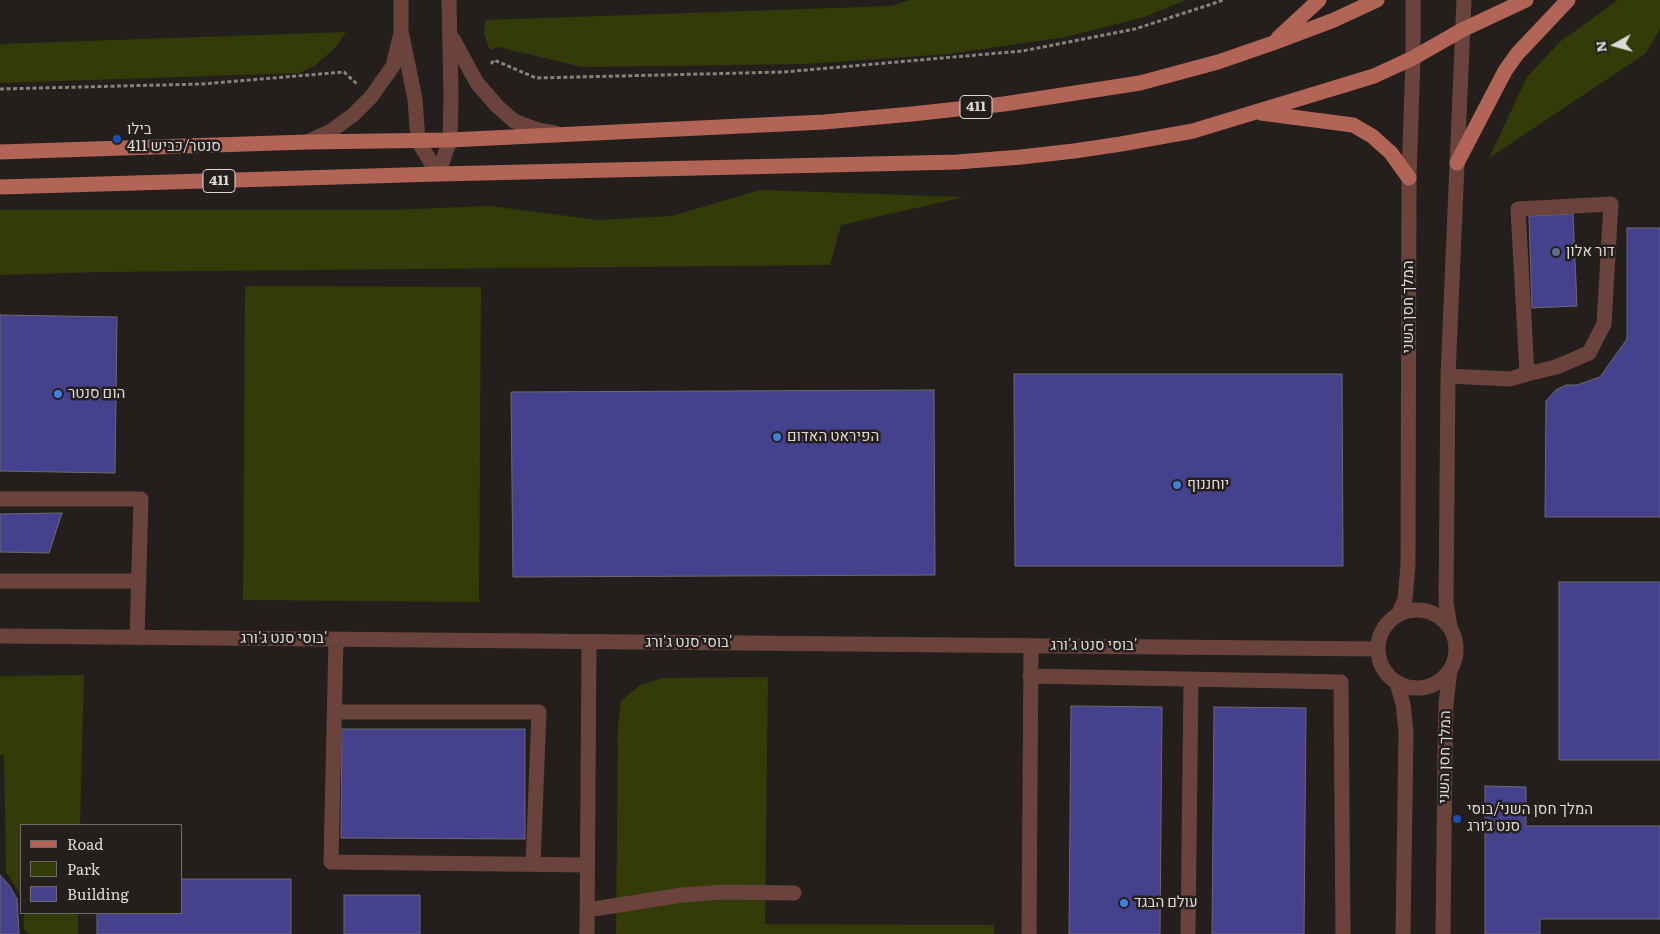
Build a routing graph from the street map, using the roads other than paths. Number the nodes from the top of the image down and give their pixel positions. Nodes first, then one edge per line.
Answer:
1 (401, 0) edge
2 (449, 0) edge
3 (1319, 0) edge
4 (1378, 0) edge
5 (1413, 0) edge
6 (1464, 0) edge
7 (1526, 0) edge
8 (1568, 0) edge
9 (1462, 30) junction
10 (401, 31) junction
11 (450, 35) junction
12 (1272, 43) junction
13 (1414, 58) junction
14 (1255, 112) junction
15 (559, 134) junction
16 (450, 140) junction
17 (418, 141) junction
18 (307, 142) junction
19 (0, 152) edge
20 (1457, 163) junction
21 (438, 174) junction
22 (1409, 178) junction
23 (0, 187) edge
24 (1527, 374) junction
25 (1448, 376) junction
26 (0, 499) edge
27 (0, 581) edge
28 (138, 581) junction
29 (1399, 613) junction
30 (1450, 627) junction
31 (0, 636) edge
32 (137, 638) junction
33 (336, 639) junction
34 (589, 642) junction
35 (1031, 646) junction
36 (1377, 649) junction
37 (1450, 670) junction
38 (1030, 676) junction
39 (1191, 679) junction
40 (1397, 683) junction
41 (334, 712) junction
42 (533, 864) junction
43 (587, 864) junction
44 (794, 893) dead end
45 (587, 910) junction
46 (586, 934) edge
47 (1029, 934) edge
48 (1188, 934) edge
49 (1343, 934) edge
50 (1403, 934) edge
51 (1442, 934) edge

1 - 10 street
2 - 11 street
3 - 12 main road
4 - 12 main road, 411
5 - 13 street, המלך חסן השני
6 - 9 street
7 - 9 main road, 411
8 - 20 main road
9 - 13 main road, 411
9 - 20 street
10 - 17 street
10 - 18 street
11 - 15 street
11 - 16 street
12 - 15 main road, 411
13 - 14 main road, 411
13 - 22 street, המלך חסן השני
14 - 21 main road, 411
14 - 22 main road
15 - 16 main road, 411
16 - 17 main road, 411
16 - 21 street
17 - 18 main road, 411
17 - 21 street
18 - 19 main road, 411
20 - 25 street
21 - 23 main road, 411
22 - 29 street, המלך חסן השני
24 - 24 street
24 - 25 street
25 - 30 street
26 - 28 street
27 - 28 street
28 - 32 street
29 - 30 street
29 - 36 street
30 - 37 street
31 - 32 street, בוסי סנט ג'ורג'
32 - 33 street, בוסי סנט ג'ורג'
33 - 34 street, בוסי סנט ג'ורג'
33 - 41 street
34 - 35 street, בוסי סנט ג'ורג'
34 - 43 street
35 - 36 street, בוסי סנט ג'ורג'
35 - 38 street
36 - 40 street
37 - 40 street
37 - 51 street, המלך חסן השני
38 - 39 street
38 - 47 street
39 - 48 street
39 - 49 street
40 - 50 street
41 - 42 street
41 - 42 street
42 - 43 street
43 - 45 street
44 - 45 street
45 - 46 street

